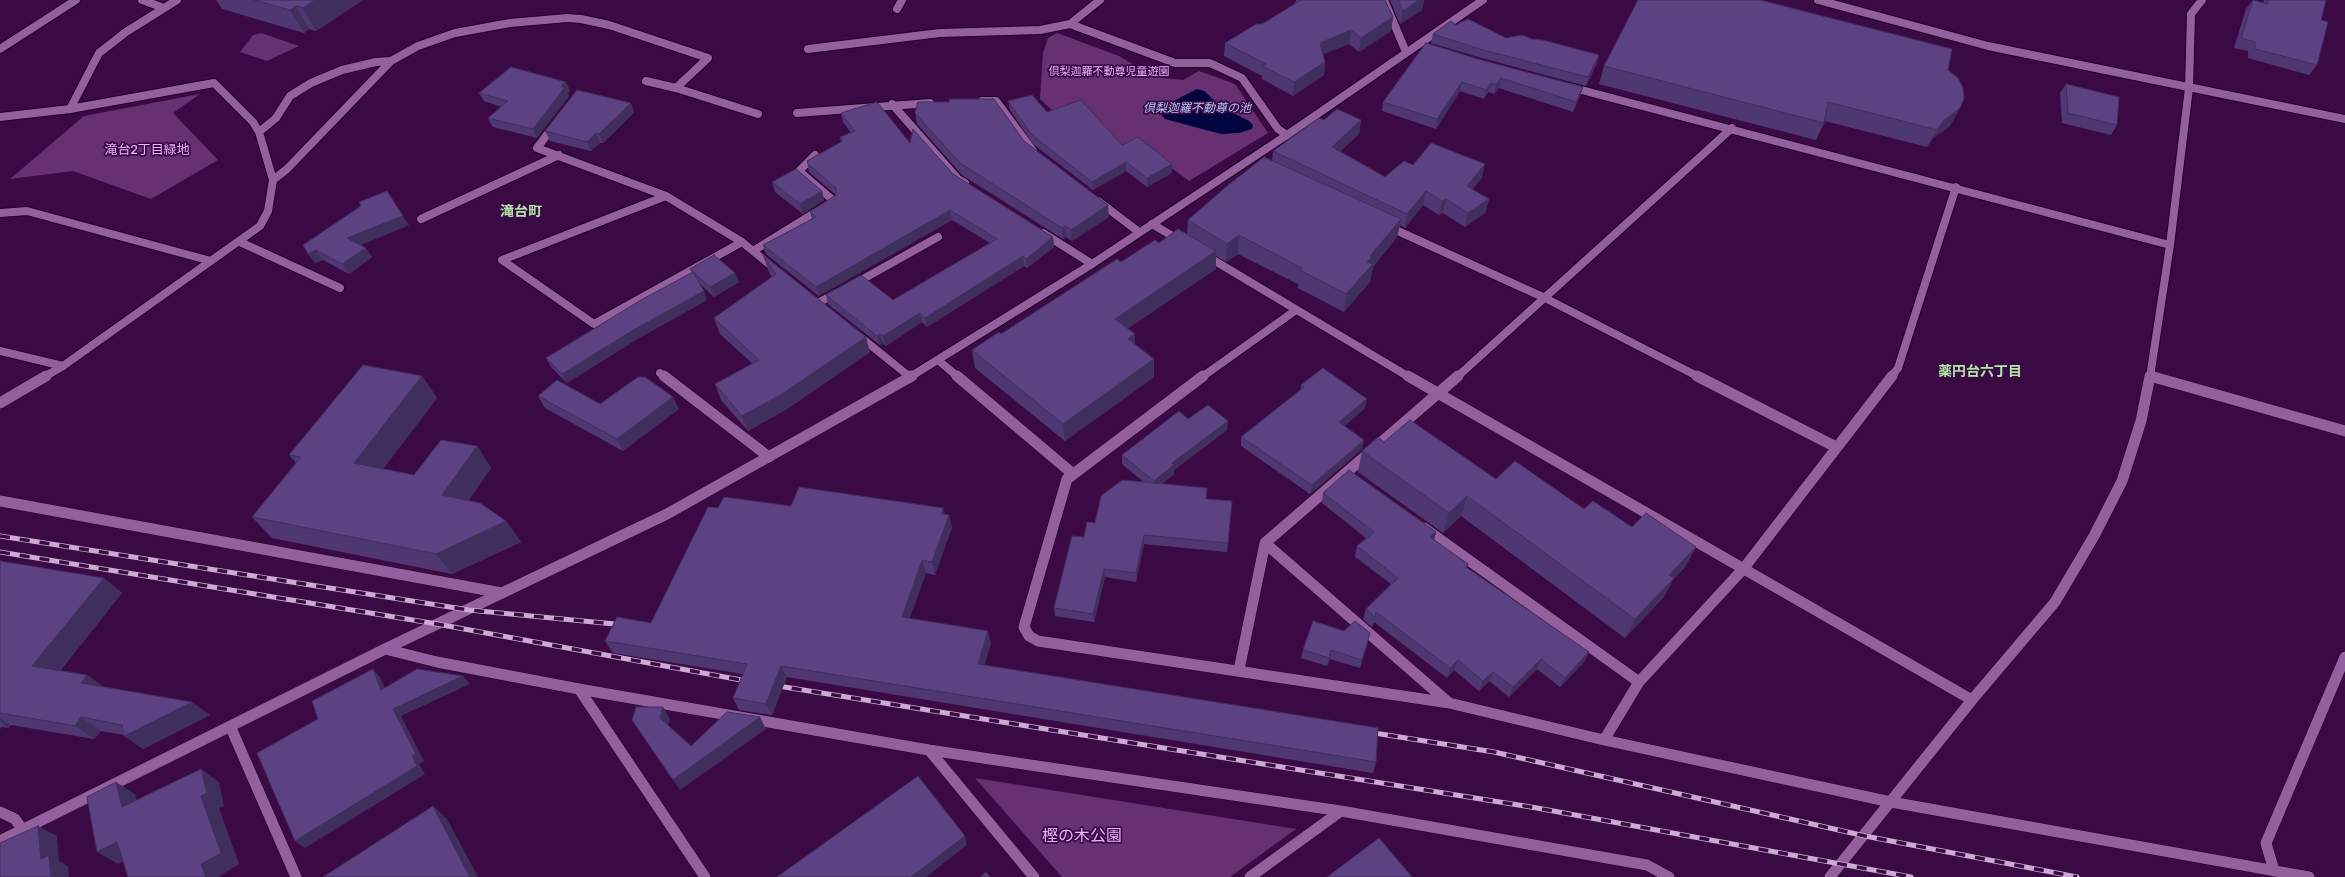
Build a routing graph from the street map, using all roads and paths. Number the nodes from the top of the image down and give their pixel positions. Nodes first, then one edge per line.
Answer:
1 (76, 0) edge
2 (142, 0) edge
3 (178, 0) edge
4 (902, 0) edge
5 (1100, 0) edge
6 (1384, 0) edge
7 (1483, 0) edge
8 (1818, 0) edge
9 (2202, 0) edge
10 (164, 8) junction
11 (897, 9) dead end
12 (1070, 24) junction
13 (1417, 44) junction
14 (1427, 47) edge
15 (0, 49) edge
16 (808, 49) dead end
17 (1406, 52) junction
18 (391, 61) junction
19 (646, 81) dead end
20 (1564, 85) edge
21 (676, 88) junction
22 (2189, 88) junction
23 (974, 102) edge
24 (936, 103) edge
25 (892, 104) junction
26 (70, 109) junction
27 (797, 113) dead end
28 (758, 114) dead end
29 (13, 116) junction
30 (0, 118) edge
31 (560, 118) edge
32 (2345, 119) edge
33 (0, 127) edge
34 (1732, 128) junction
35 (259, 132) junction
36 (1287, 135) junction
37 (559, 155) junction
38 (815, 155) edge
39 (1038, 156) edge
40 (1245, 161) junction
41 (1257, 167) edge
42 (273, 180) junction
43 (971, 187) edge
44 (1956, 188) junction
45 (666, 196) junction
46 (1091, 196) edge
47 (0, 213) edge
48 (421, 219) dead end
49 (1379, 223) edge
50 (1152, 224) junction
51 (1037, 229) edge
52 (1139, 232) junction
53 (938, 237) dead end
54 (240, 242) junction
55 (742, 242) junction
56 (2170, 246) junction
57 (753, 251) junction
58 (211, 261) junction
59 (1092, 264) junction
60 (783, 275) edge
61 (340, 288) dead end
62 (1545, 298) junction
63 (818, 303) edge
64 (1296, 310) junction
65 (848, 327) edge
66 (0, 351) edge
67 (938, 360) junction
68 (63, 366) junction
69 (660, 373) dead end
70 (2150, 376) junction
71 (910, 377) junction
72 (1438, 394) junction
73 (0, 403) edge
74 (2345, 431) edge
75 (1836, 447) junction
76 (769, 457) junction
77 (1073, 474) junction
78 (0, 501) edge
79 (1412, 519) edge
80 (1265, 543) junction
81 (1744, 568) junction
82 (502, 592) junction
83 (386, 650) junction
84 (2345, 657) edge
85 (1239, 670) junction
86 (1639, 682) junction
87 (579, 689) junction
88 (1972, 700) junction
89 (1449, 703) junction
90 (230, 728) junction
91 (1604, 740) junction
92 (929, 750) junction
93 (1891, 802) junction
94 (1341, 811) junction
95 (0, 812) edge
96 (23, 830) junction
97 (0, 841) edge
98 (2274, 871) junction
99 (296, 877) edge
100 (705, 877) edge
101 (1034, 877) edge
102 (1250, 877) edge
103 (1669, 877) edge
104 (1830, 877) edge
105 (2310, 877) edge

1 - 15 street
2 - 10 street
3 - 10 street
4 - 11 street
5 - 12 street
6 - 17 street
7 - 13 street
8 - 22 street
9 - 22 street
10 - 26 street
12 - 16 street
12 - 36 street
13 - 14 street
13 - 17 street
17 - 36 street
18 - 21 street
18 - 35 street
18 - 42 street
19 - 21 street
20 - 34 street
21 - 28 street
22 - 32 street
22 - 56 street
23 - 39 street
24 - 25 street
25 - 27 street
25 - 43 street
26 - 29 street
26 - 35 street
29 - 30 street
29 - 33 street
31 - 37 street
34 - 44 street
34 - 62 street
35 - 42 street
36 - 40 street
37 - 45 street
37 - 48 street
38 - 57 street
40 - 41 street
40 - 50 street
42 - 54 street
44 - 56 street
44 - 75 street
45 - 55 street
45 - 55 street
46 - 52 street
47 - 58 street
49 - 62 street
50 - 52 street
50 - 64 street
51 - 59 street
52 - 59 street
53 - 63 street
54 - 58 street
54 - 61 street
55 - 57 street
56 - 70 street
57 - 60 street
58 - 68 street
59 - 67 street
62 - 72 street
62 - 75 street
64 - 72 street
64 - 77 street
65 - 71 street
66 - 68 street
67 - 71 street
67 - 77 street
68 - 73 street
69 - 76 street
70 - 74 street
70 - 88 street
71 - 76 street
72 - 80 street
72 - 81 street
75 - 81 street
76 - 82 street
77 - 85 street
78 - 82 street
79 - 86 street
80 - 85 street
80 - 89 street
81 - 86 street
81 - 88 street
82 - 83 street
83 - 87 street
83 - 90 street
84 - 98 street
85 - 89 street
86 - 91 street
87 - 92 street
87 - 100 street
88 - 93 street
89 - 91 street
90 - 96 street
90 - 99 street
91 - 93 street
92 - 94 street
92 - 101 street
93 - 98 street
93 - 104 street
94 - 102 street
94 - 103 street
95 - 96 street
96 - 97 street
98 - 105 street

